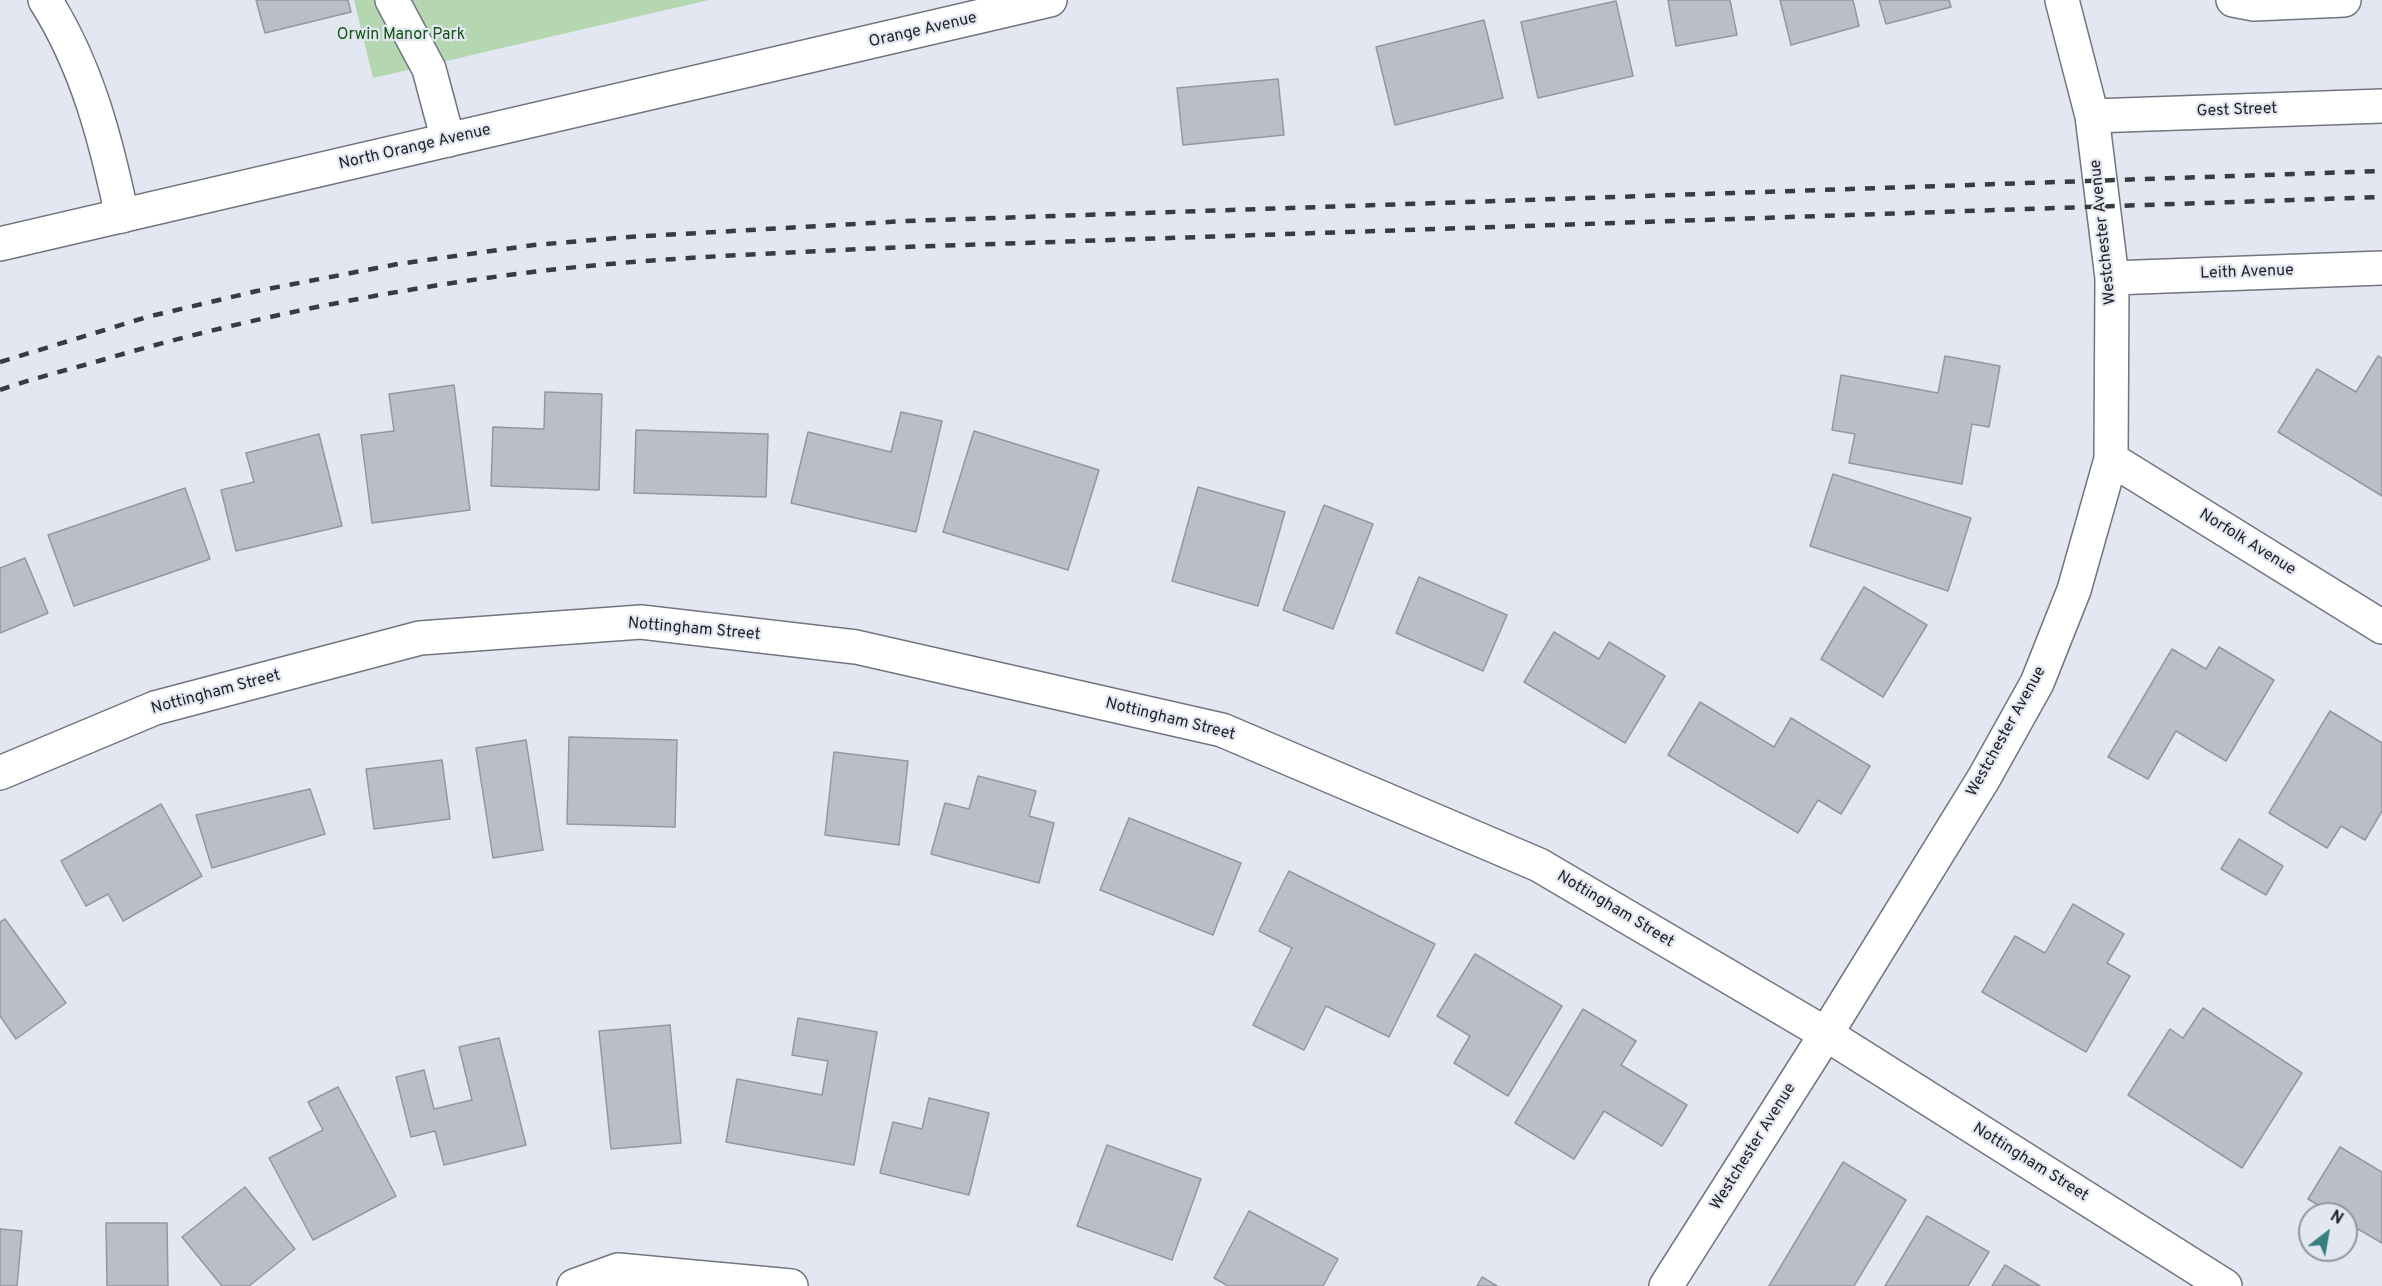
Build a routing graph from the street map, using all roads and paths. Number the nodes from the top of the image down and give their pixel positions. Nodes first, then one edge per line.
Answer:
1 (45, 0) edge
2 (392, 0) edge
3 (1050, 0) edge
4 (2062, 0) edge
5 (2232, 0) edge
6 (2344, 0) edge
7 (987, 7) edge
8 (830, 52) joint
9 (2382, 106) edge
10 (2092, 116) junction
11 (448, 140) junction
12 (122, 216) junction
13 (0, 244) edge
14 (2382, 268) edge
15 (2112, 278) junction
16 (2111, 459) junction
17 (2382, 627) edge
18 (0, 773) edge
19 (1826, 1034) junction
20 (574, 1286) edge
21 (791, 1286) edge
22 (1666, 1286) edge
23 (2225, 1286) edge

1 - 12 street
2 - 11 street
3 - 7 street, Orange Avenue
4 - 10 street, Westchester Avenue
5 - 6 street
7 - 8 street, Orange Avenue
8 - 11 street, North Orange Avenue
9 - 10 street, Gest Street
10 - 15 street, Westchester Avenue
11 - 12 street, North Orange Avenue
12 - 13 street, North Orange Avenue
14 - 15 street, Leith Avenue
15 - 16 street, Westchester Avenue
16 - 17 street, Norfolk Avenue
16 - 19 street, Westchester Avenue
18 - 19 street, Nottingham Street
19 - 22 street, Westchester Avenue
19 - 23 street, Nottingham Street
20 - 21 street

